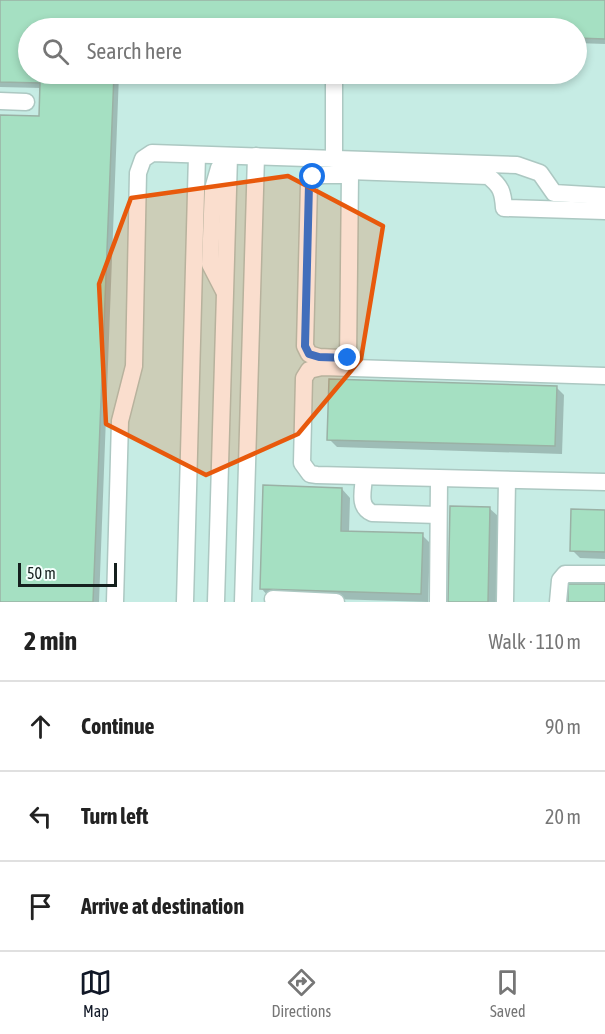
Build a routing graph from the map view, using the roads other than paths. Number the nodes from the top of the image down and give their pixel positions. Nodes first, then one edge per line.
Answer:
1 (335, 84) edge
2 (0, 101) edge
3 (26, 102) dead end
4 (197, 154) junction
5 (229, 156) junction
6 (256, 156) junction
7 (345, 166) junction
8 (605, 196) edge
9 (605, 212) edge
10 (224, 324) junction
11 (251, 325) junction
12 (348, 358) junction
13 (605, 369) edge
14 (605, 376) edge
15 (364, 477) junction
16 (439, 479) junction
17 (507, 480) junction
18 (605, 482) edge
19 (438, 515) junction
20 (605, 574) edge
21 (273, 599) dead end
22 (115, 602) edge
23 (185, 602) edge
24 (216, 602) edge
25 (243, 602) edge
26 (336, 602) edge
27 (438, 602) edge
28 (505, 602) edge
29 (558, 602) edge

1 - 7 lane
2 - 3 lane
4 - 5 lane
4 - 22 lane
4 - 23 lane
5 - 6 lane
5 - 10 lane
6 - 7 lane
6 - 11 lane
7 - 8 lane
7 - 9 lane
7 - 12 lane
7 - 12 lane
10 - 11 lane
10 - 24 lane
11 - 25 lane
12 - 13 lane
14 - 15 lane
15 - 16 lane
15 - 19 lane
16 - 17 lane
16 - 19 lane
17 - 18 lane
17 - 28 lane
19 - 27 lane
20 - 29 lane
21 - 26 lane

